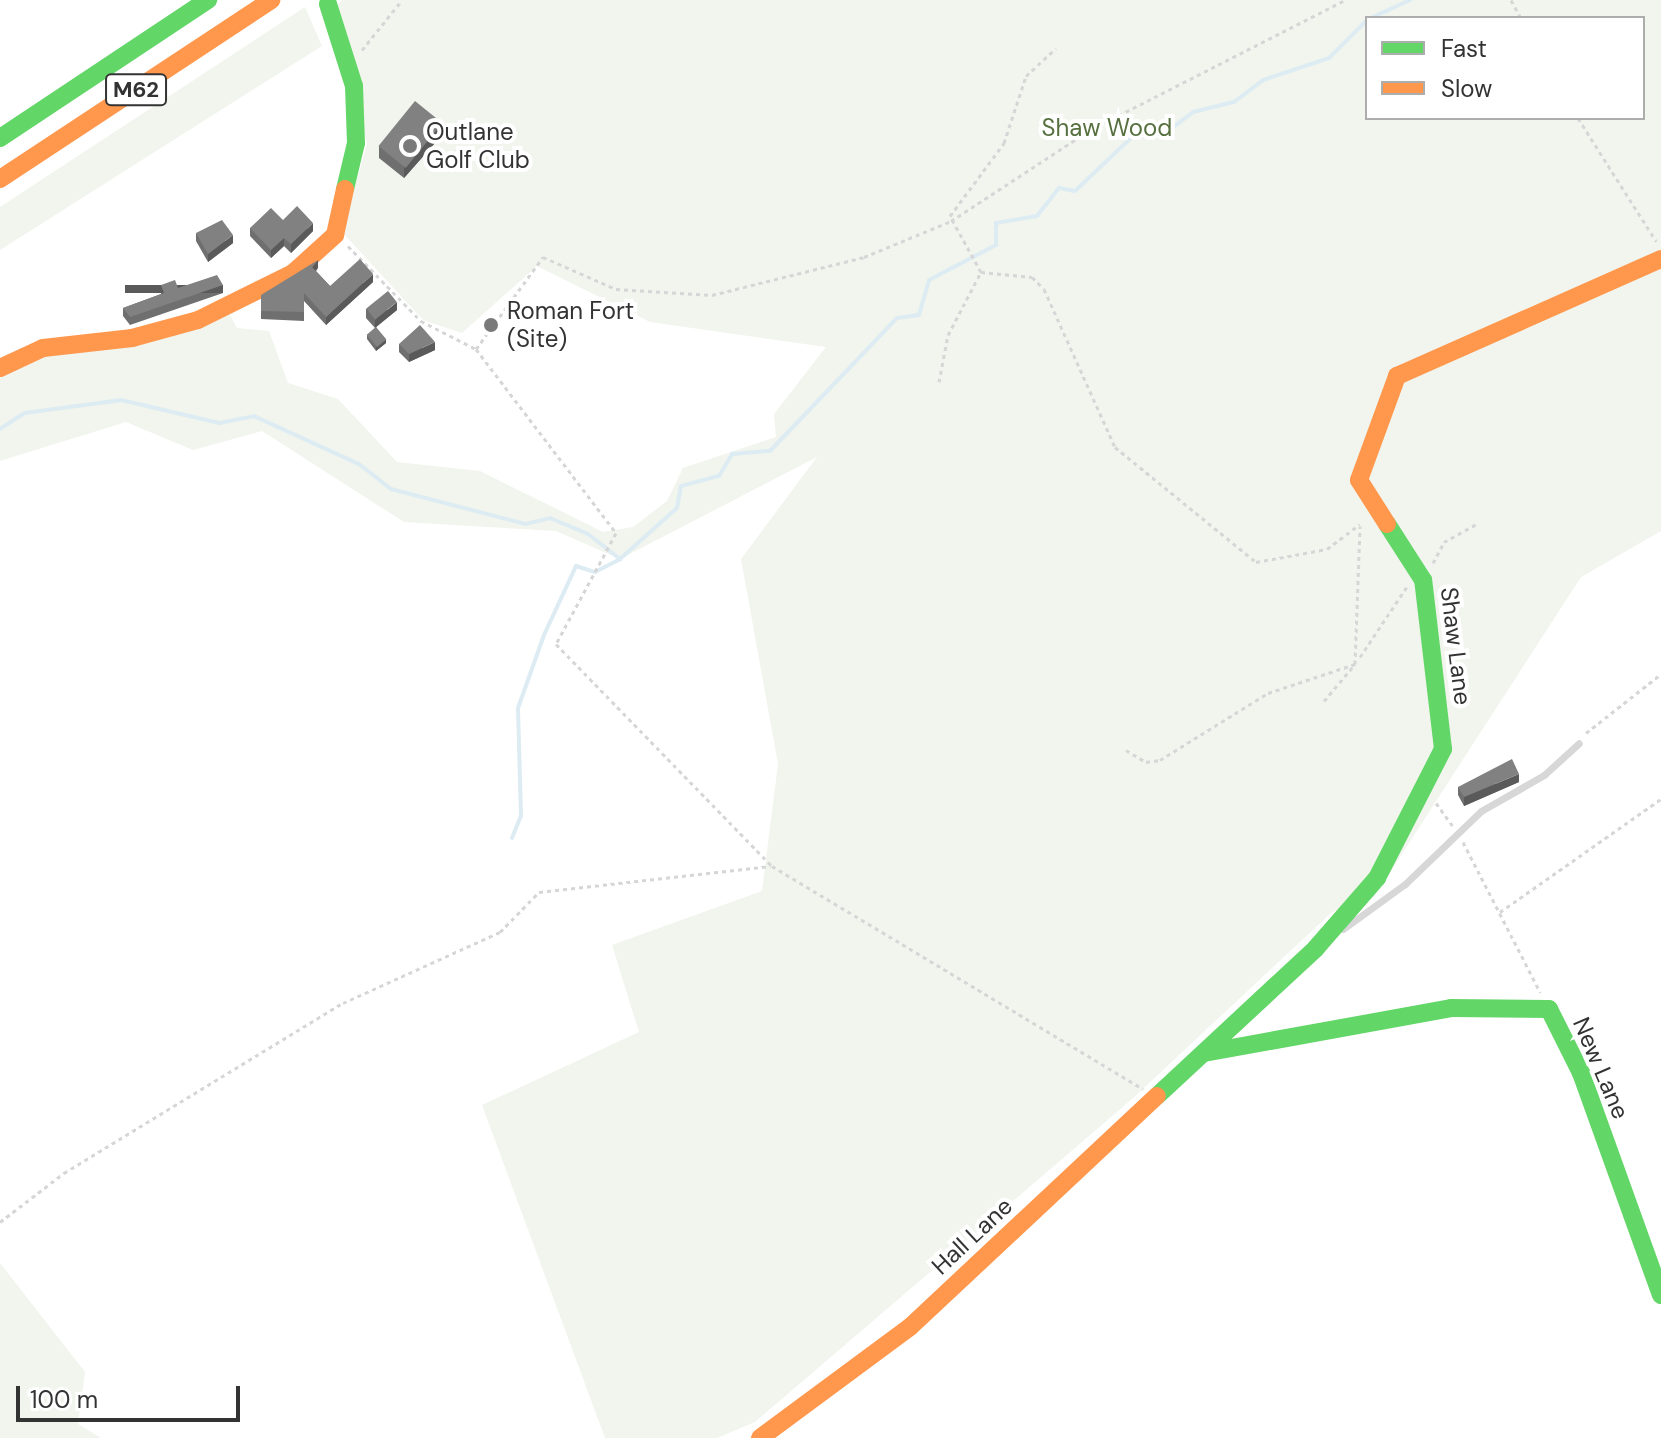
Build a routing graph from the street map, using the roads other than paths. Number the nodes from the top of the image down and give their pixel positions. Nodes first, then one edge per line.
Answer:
1 (208, 0) edge
2 (271, 0) edge
3 (328, 4) dead end
4 (0, 138) edge
5 (0, 179) edge
6 (1661, 259) edge
7 (0, 368) edge
8 (1579, 743) road end
9 (1316, 948) junction
10 (1203, 1053) junction
11 (1661, 1295) edge
12 (760, 1438) edge

1 - 4 main road, M62
2 - 5 main road, M62
3 - 7 main road
6 - 9 main road, Shaw Lane
8 - 9 lane
9 - 10 main road, Shaw Lane
10 - 11 main road, New Lane
10 - 12 main road, Hall Lane

